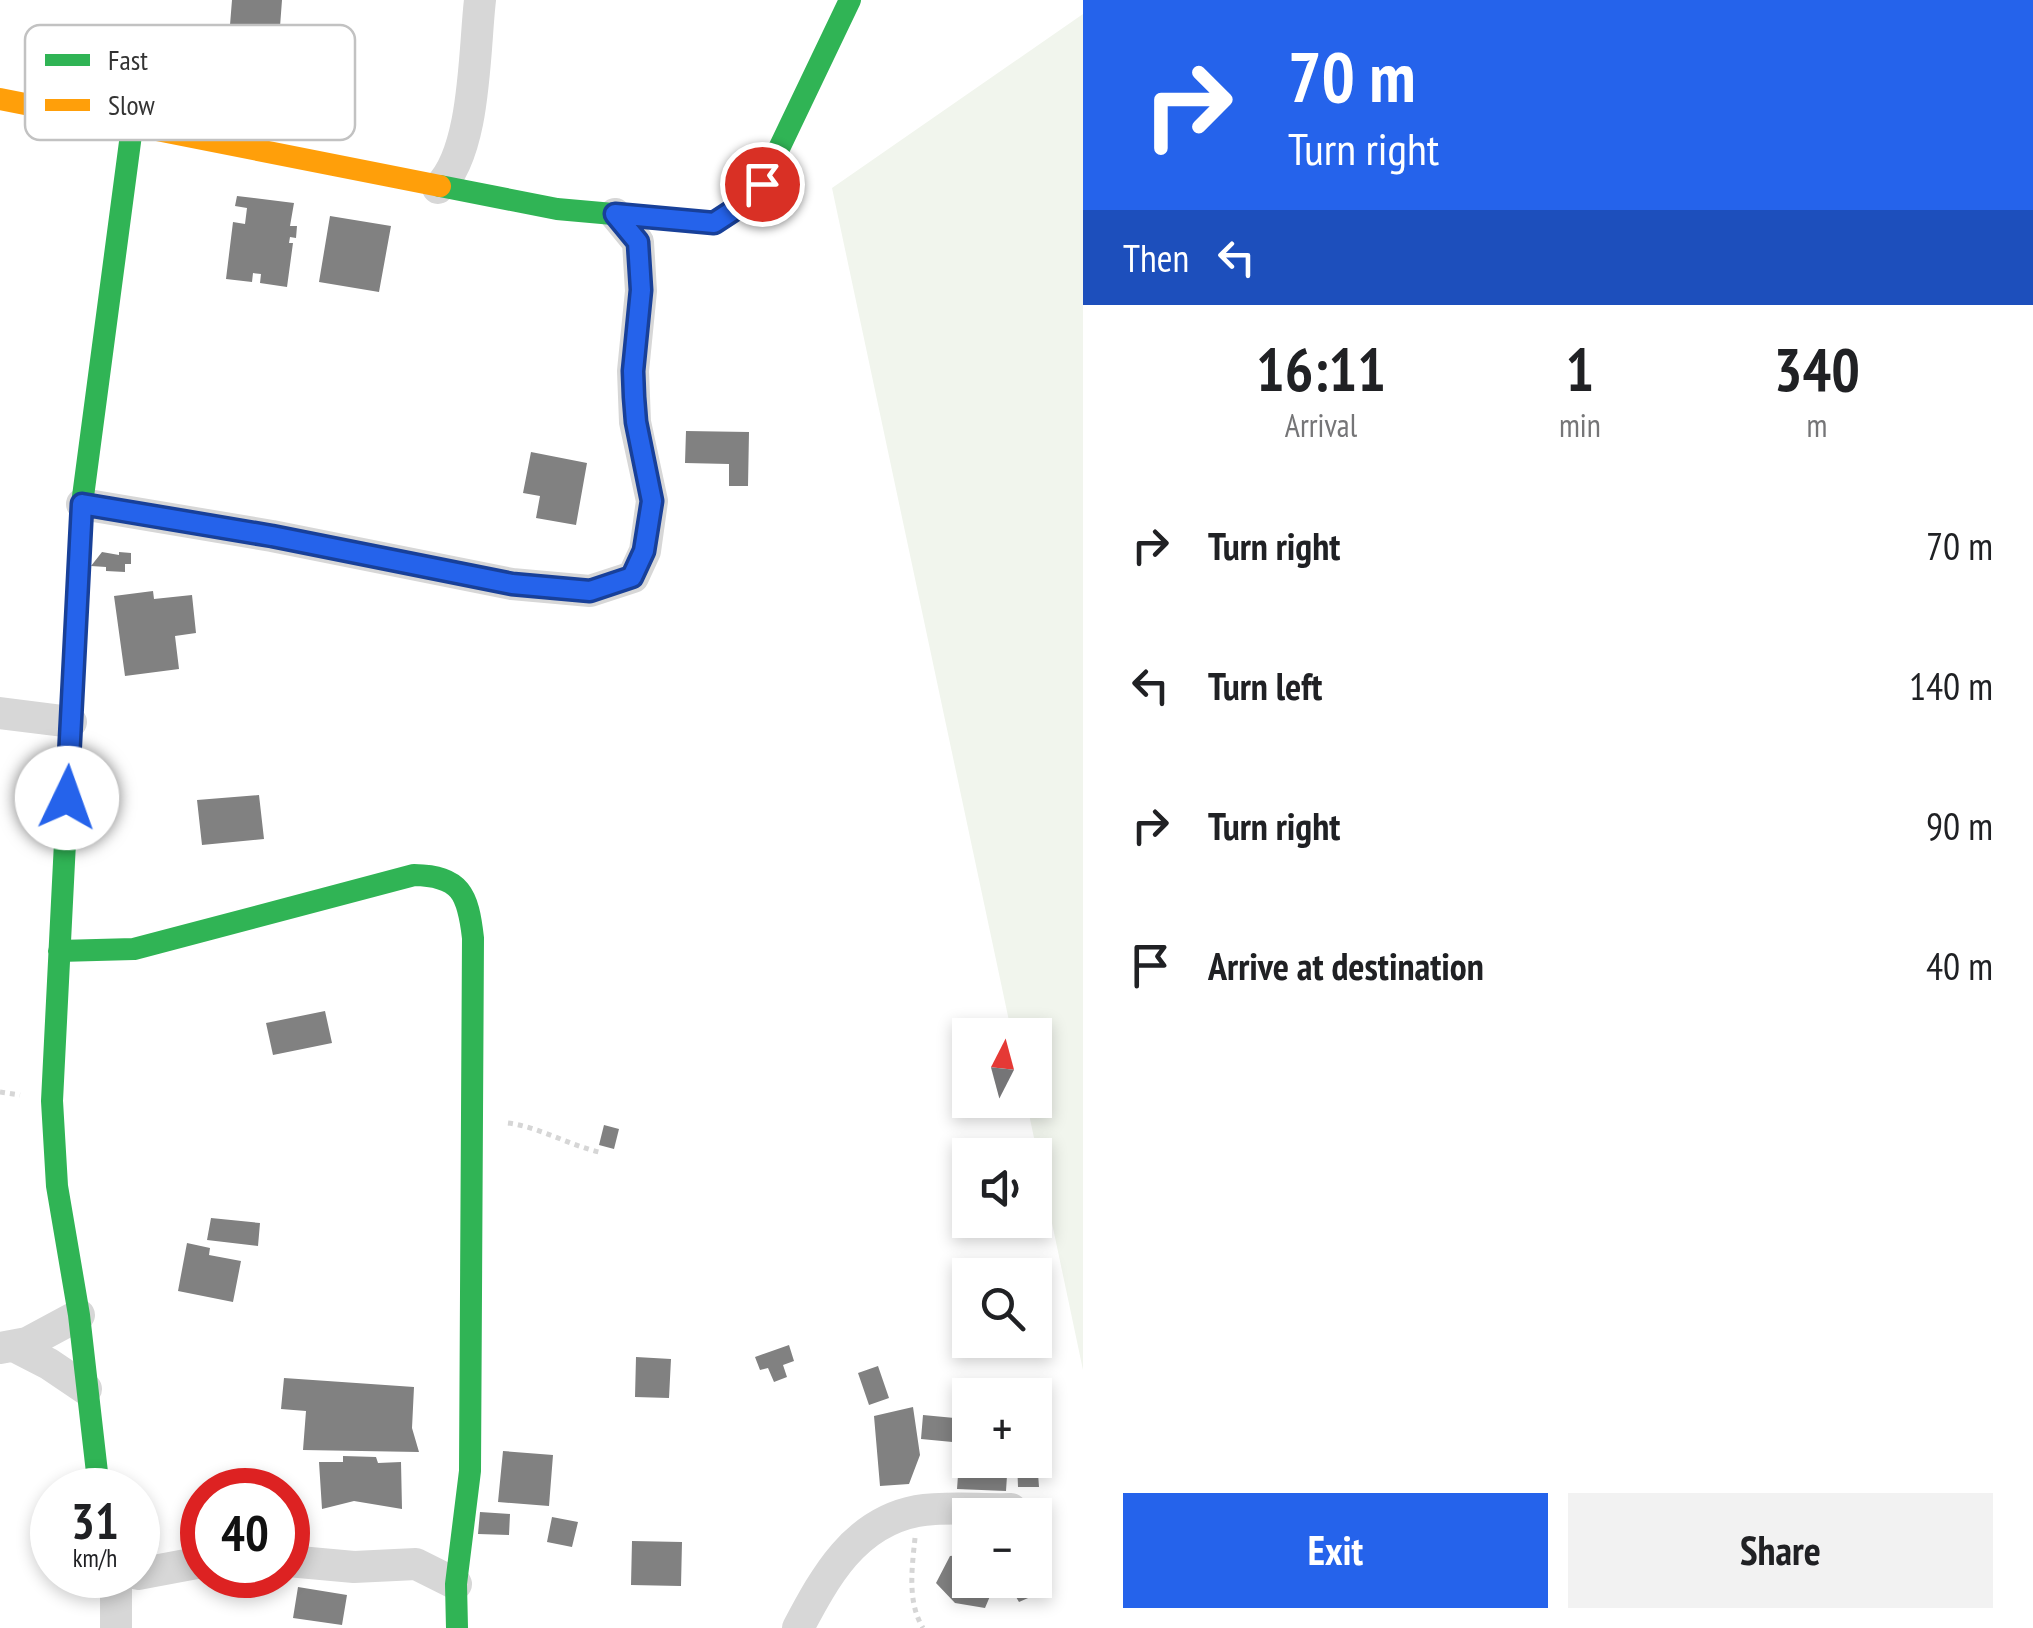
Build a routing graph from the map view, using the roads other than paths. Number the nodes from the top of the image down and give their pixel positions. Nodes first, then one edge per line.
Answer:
1 (480, 0) edge
2 (850, 0) edge
3 (0, 100) edge
4 (25, 105) edge
5 (130, 140) edge
6 (197, 140) edge
7 (438, 188) junction
8 (615, 214) junction
9 (82, 504) junction
10 (0, 712) edge
11 (71, 722) junction
12 (59, 951) junction
13 (79, 1314) junction
14 (7, 1347) edge
15 (86, 1389) junction
16 (97, 1468) edge
17 (952, 1510) edge
18 (462, 1542) junction
19 (310, 1563) edge
20 (416, 1564) junction
21 (456, 1584) junction
22 (122, 1598) edge
23 (116, 1628) edge
24 (457, 1628) edge
25 (798, 1628) edge

1 - 7 street
2 - 8 street
3 - 4 street
5 - 9 street
6 - 7 street
7 - 8 street
8 - 9 street
9 - 11 street
10 - 11 street
11 - 12 street
12 - 13 street
12 - 18 street
13 - 14 street
13 - 15 street
14 - 15 street
15 - 16 street
17 - 25 street
18 - 20 street
18 - 21 street
19 - 20 street
20 - 21 street
21 - 24 street
22 - 23 street

